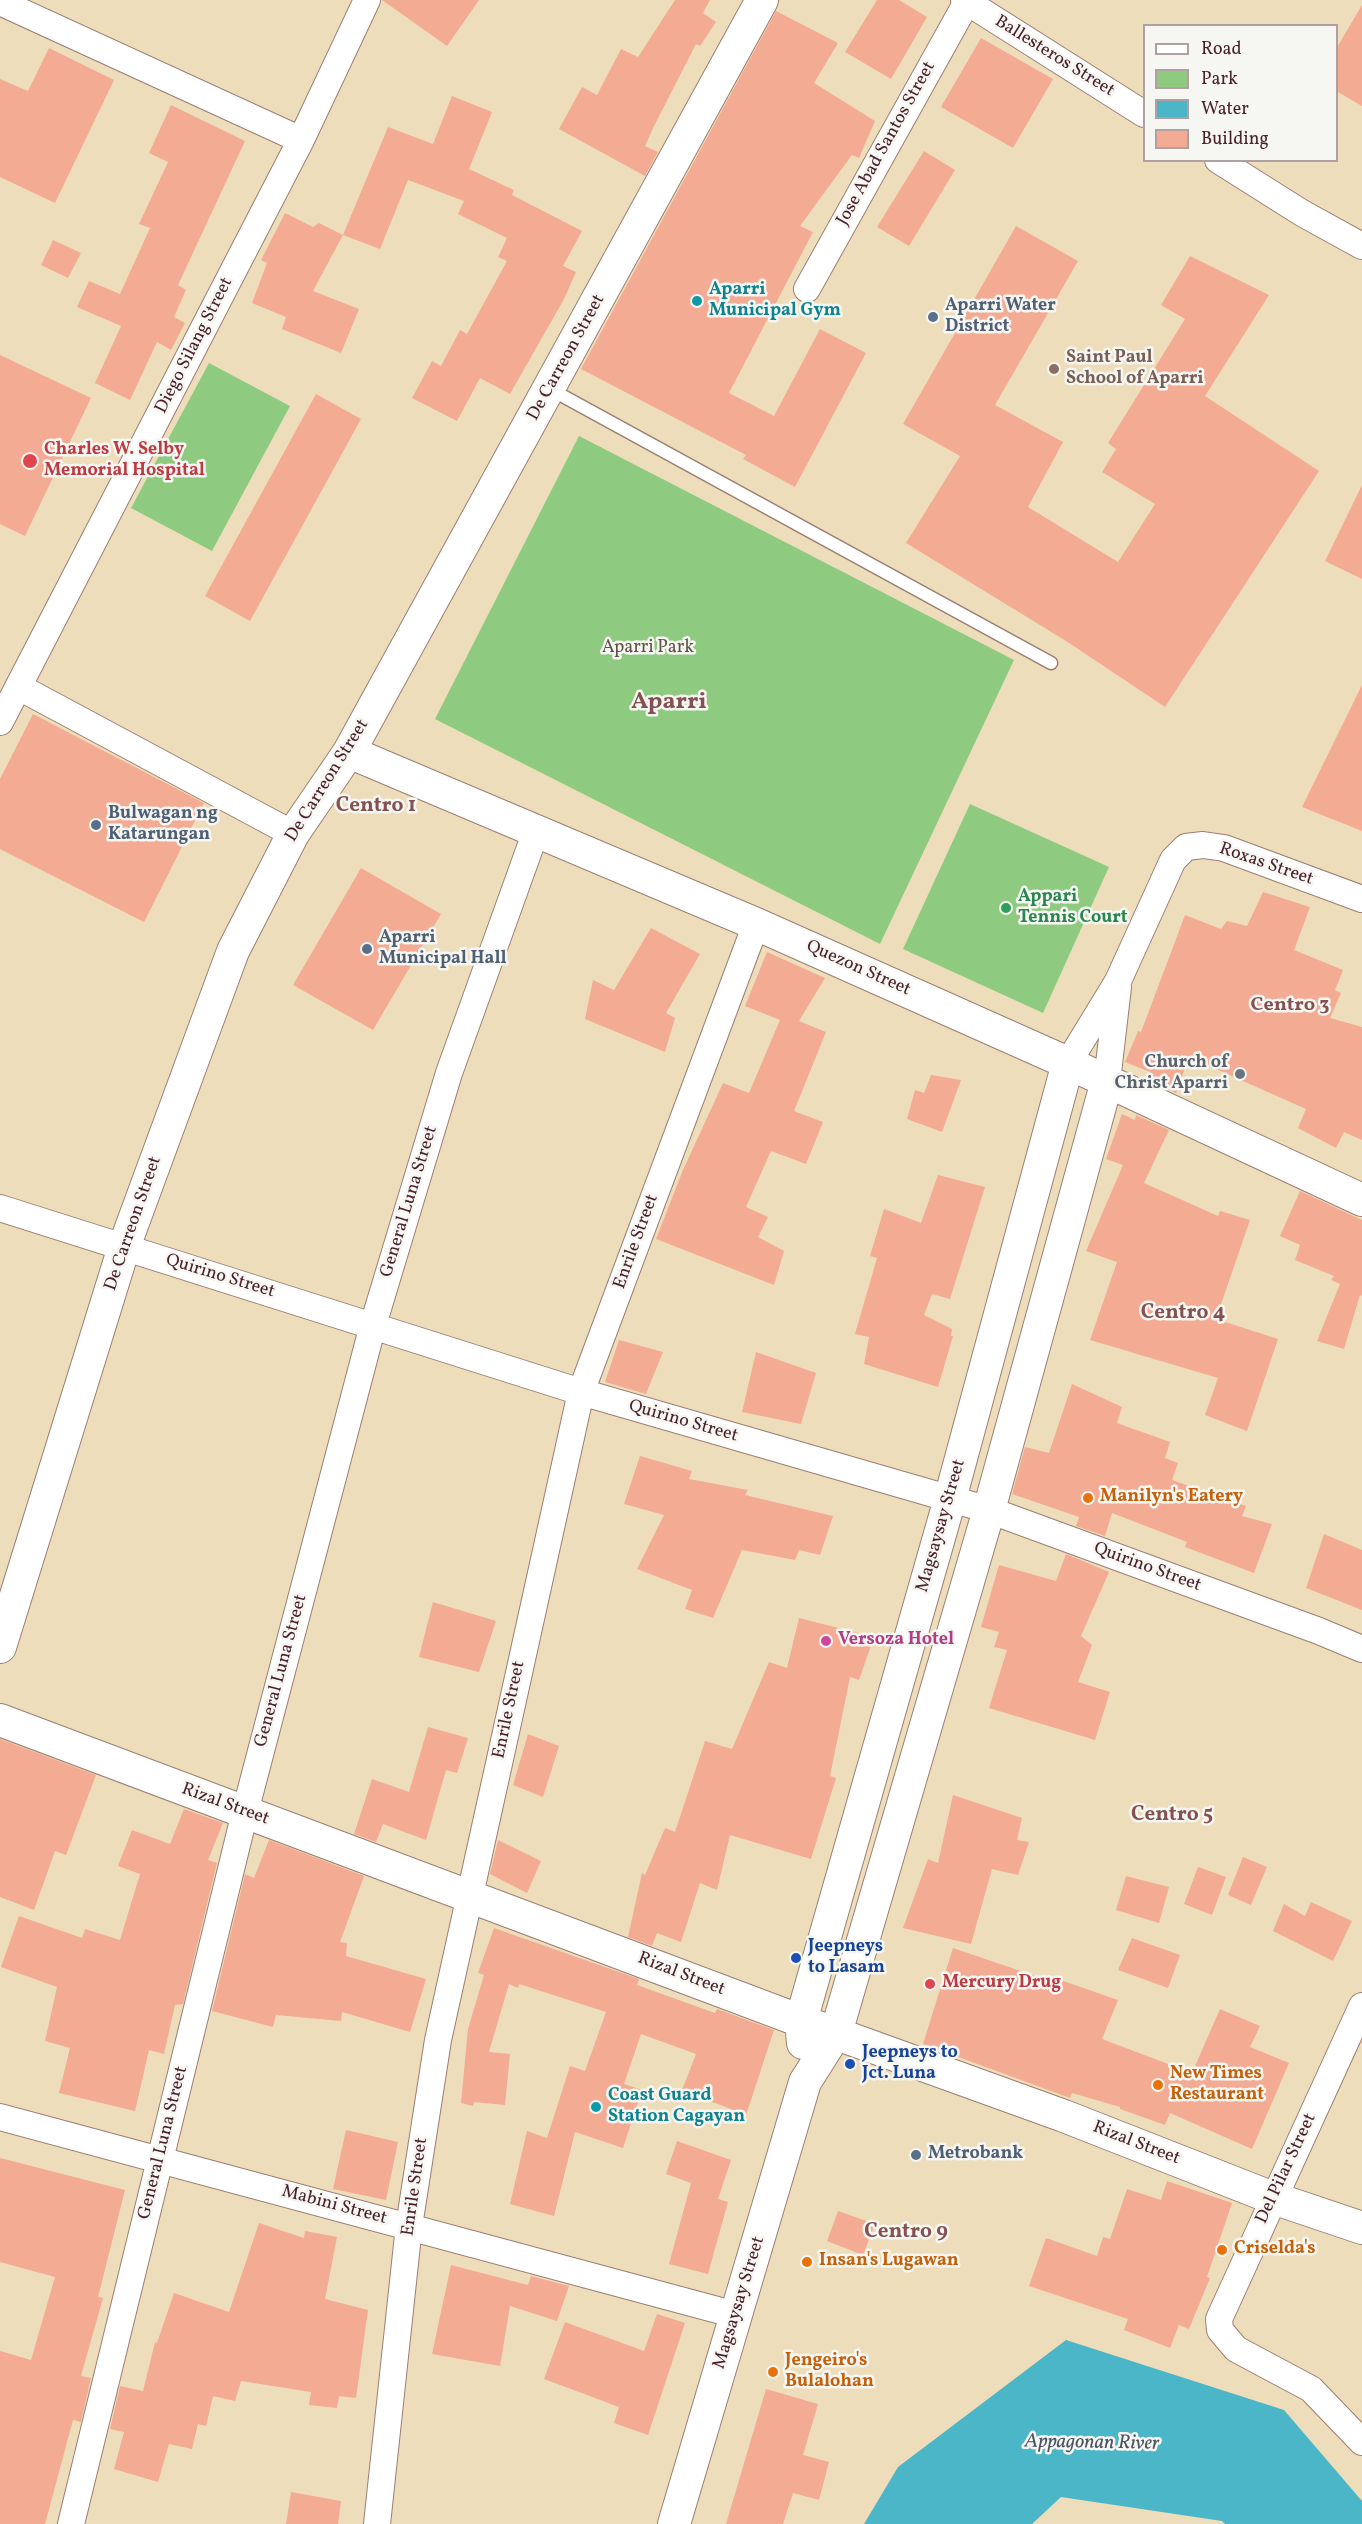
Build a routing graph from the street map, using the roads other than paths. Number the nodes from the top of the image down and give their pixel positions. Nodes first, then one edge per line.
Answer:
1 (367, 0) edge
2 (762, 0) edge
3 (966, 1) edge
4 (0, 2) edge
5 (1143, 113) edge
6 (301, 140) junction
7 (1221, 162) edge
8 (1362, 246) edge
9 (807, 289) dead end
10 (550, 389) junction
11 (1051, 663) dead end
12 (20, 687) junction
13 (0, 722) edge
14 (349, 752) junction
15 (536, 831) junction
16 (293, 834) junction
17 (1173, 860) joint
18 (1362, 899) edge
19 (756, 924) junction
20 (1118, 981) junction
21 (1068, 1063) junction
22 (1107, 1081) junction
23 (1362, 1200) edge
24 (0, 1208) edge
25 (124, 1247) junction
26 (373, 1325) junction
27 (581, 1392) junction
28 (950, 1499) junction
29 (989, 1510) junction
30 (0, 1647) edge
31 (1362, 1649) edge
32 (0, 1720) edge
33 (245, 1812) junction
34 (470, 1894) junction
35 (1362, 2006) edge
36 (801, 2021) junction
37 (836, 2033) junction
38 (805, 2082) junction
39 (0, 2117) edge
40 (160, 2160) junction
41 (1273, 2198) junction
42 (409, 2226) junction
43 (1362, 2228) edge
44 (736, 2315) junction
45 (1362, 2442) edge
46 (70, 2524) edge
47 (377, 2524) edge
48 (674, 2524) edge

1 - 6 street, Diego Silang Street
2 - 10 street, De Carreon Street
3 - 5 street, Ballesteros Street
3 - 9 street, Jose Abad Santos Street
4 - 6 street
6 - 12 street, Diego Silang Street
7 - 8 street
10 - 11 lane
10 - 14 street, De Carreon Street
12 - 13 street, Diego Silang Street
12 - 16 street
14 - 15 street, Quezon Street
14 - 16 street, De Carreon Street
15 - 19 street, Quezon Street
15 - 26 street, General Luna Street
16 - 25 street, De Carreon Street
17 - 18 street, Roxas Street
17 - 20 street, Magsaysay Street
19 - 21 street, Quezon Street
19 - 27 street, Enrile Street
20 - 21 street, Magsaysay Street
20 - 22 street, Magsaysay Street
21 - 22 street, Quezon Street
21 - 28 street, Magsaysay Street
22 - 23 street, Quezon Street
22 - 29 street, Magsaysay Street
24 - 25 street, Quirino Street
25 - 26 street, Quirino Street
25 - 30 street, De Carreon Street
26 - 27 street, Quirino Street
26 - 33 street, General Luna Street
27 - 28 street, Quirino Street
27 - 34 street, Enrile Street
28 - 29 street, Quirino Street
28 - 36 street, Magsaysay Street
29 - 31 street, Quirino Street
29 - 37 street, Magsaysay Street
32 - 33 street, Rizal Street
33 - 34 street, Rizal Street
33 - 40 street, General Luna Street
34 - 36 street, Rizal Street
34 - 42 street, Enrile Street
35 - 41 street, Del Pilar Street
36 - 37 street, Rizal Street
36 - 38 street, Magsaysay Street
37 - 38 street, Magsaysay Street
37 - 41 street, Rizal Street
38 - 44 street, Magsaysay Street
39 - 40 street, Mabini Street
40 - 42 street, Mabini Street
40 - 46 street, General Luna Street
41 - 43 street, Rizal Street
41 - 45 street, Del Pilar Street
42 - 44 street, Mabini Street
42 - 47 street, Enrile Street
44 - 48 street, Magsaysay Street

